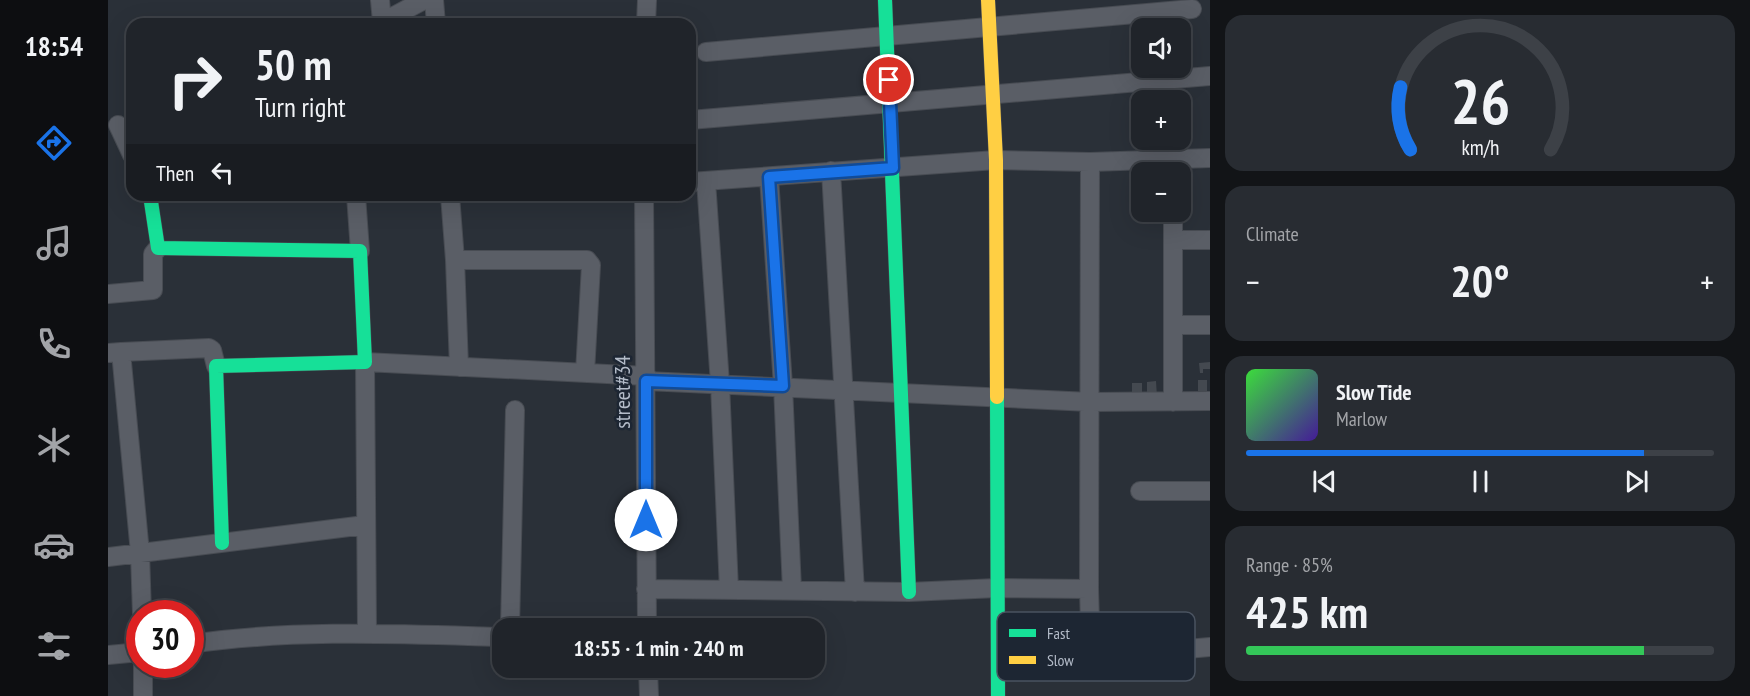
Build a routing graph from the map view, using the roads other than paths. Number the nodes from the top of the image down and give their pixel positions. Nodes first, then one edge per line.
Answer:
1 (381, 0) edge
2 (424, 0) edge
3 (434, 0) edge
4 (647, 0) edge
5 (885, 0) edge
6 (988, 0) edge
7 (1192, 9) dead end
8 (381, 18) edge
9 (390, 18) edge
10 (436, 18) edge
11 (646, 18) edge
12 (989, 27) junction
13 (886, 35) junction
14 (706, 52) dead end
15 (1210, 76) edge
16 (991, 94) junction
17 (890, 103) junction
18 (696, 119) edge
19 (119, 124) edge
20 (126, 141) edge
21 (1210, 158) edge
22 (996, 160) junction
23 (1090, 162) junction
24 (1189, 162) edge
25 (1131, 163) edge
26 (893, 168) junction
27 (831, 171) junction
28 (769, 177) junction
29 (698, 182) edge
30 (151, 201) edge
31 (356, 201) edge
32 (450, 201) edge
33 (644, 201) edge
34 (1173, 222) edge
35 (1173, 240) junction
36 (1210, 240) edge
37 (158, 248) junction
38 (360, 251) junction
39 (455, 260) junction
40 (108, 294) edge
41 (1173, 326) junction
42 (1210, 326) edge
43 (114, 352) edge
44 (365, 362) junction
45 (216, 366) junction
46 (459, 367) junction
47 (585, 374) junction
48 (647, 378) junction
49 (720, 384) junction
50 (783, 386) junction
51 (844, 391) junction
52 (900, 392) junction
53 (996, 396) junction
54 (1210, 401) edge
55 (1090, 402) junction
56 (1173, 402) junction
57 (515, 410) dead end
58 (1140, 491) dead end
59 (1210, 491) edge
60 (365, 525) junction
61 (222, 543) junction
62 (140, 553) junction
63 (108, 558) edge
64 (997, 588) junction
65 (1089, 588) junction
66 (646, 589) junction
67 (729, 590) junction
68 (792, 590) junction
69 (855, 592) junction
70 (909, 592) junction
71 (142, 600) edge
72 (997, 612) edge
73 (1090, 612) edge
74 (510, 618) edge
75 (647, 618) edge
76 (367, 632) junction
77 (492, 637) edge
78 (204, 642) edge
79 (1210, 647) edge
80 (1195, 648) edge
81 (126, 653) edge
82 (108, 655) edge
83 (143, 678) edge
84 (648, 678) edge
85 (998, 681) edge
86 (143, 696) edge
87 (649, 696) edge
88 (998, 696) edge

1 - 8 street
2 - 9 street
3 - 10 street
4 - 11 street
5 - 13 street
6 - 12 street
7 - 12 street
12 - 13 street
12 - 16 street
13 - 14 street
13 - 17 street
15 - 16 street
16 - 17 street
16 - 22 street
17 - 18 street
17 - 26 street
19 - 20 street
21 - 24 street
22 - 23 street
22 - 26 street
22 - 53 street
23 - 25 street
23 - 55 street
26 - 27 street
26 - 52 street
27 - 28 street
27 - 51 street
28 - 29 street
28 - 50 street
29 - 49 street
30 - 37 street
31 - 38 street
32 - 39 street
33 - 48 street, street#34
34 - 35 street
35 - 36 street
35 - 41 street
37 - 38 street
37 - 40 street
38 - 44 street
39 - 46 street
39 - 47 street
41 - 42 street
41 - 56 street
43 - 45 street
43 - 62 street
44 - 45 street
44 - 46 street
44 - 60 street
45 - 61 street
46 - 47 street
47 - 48 street
48 - 49 street
48 - 66 street, street#34
49 - 50 street
49 - 67 street
50 - 51 street
50 - 68 street
51 - 52 street
51 - 69 street
52 - 53 street
52 - 70 street
53 - 55 street
53 - 64 street
54 - 56 street
55 - 56 street
55 - 65 street
57 - 74 street
58 - 59 street
60 - 61 street
60 - 76 street
61 - 62 street
62 - 63 street
62 - 71 street
64 - 65 street
64 - 70 street
64 - 72 street
65 - 73 street
66 - 67 street
66 - 75 street, street#34
67 - 68 street
68 - 69 street
69 - 70 street
76 - 77 street
76 - 78 street
79 - 80 street
81 - 82 street
83 - 86 street
84 - 87 street
85 - 88 street

